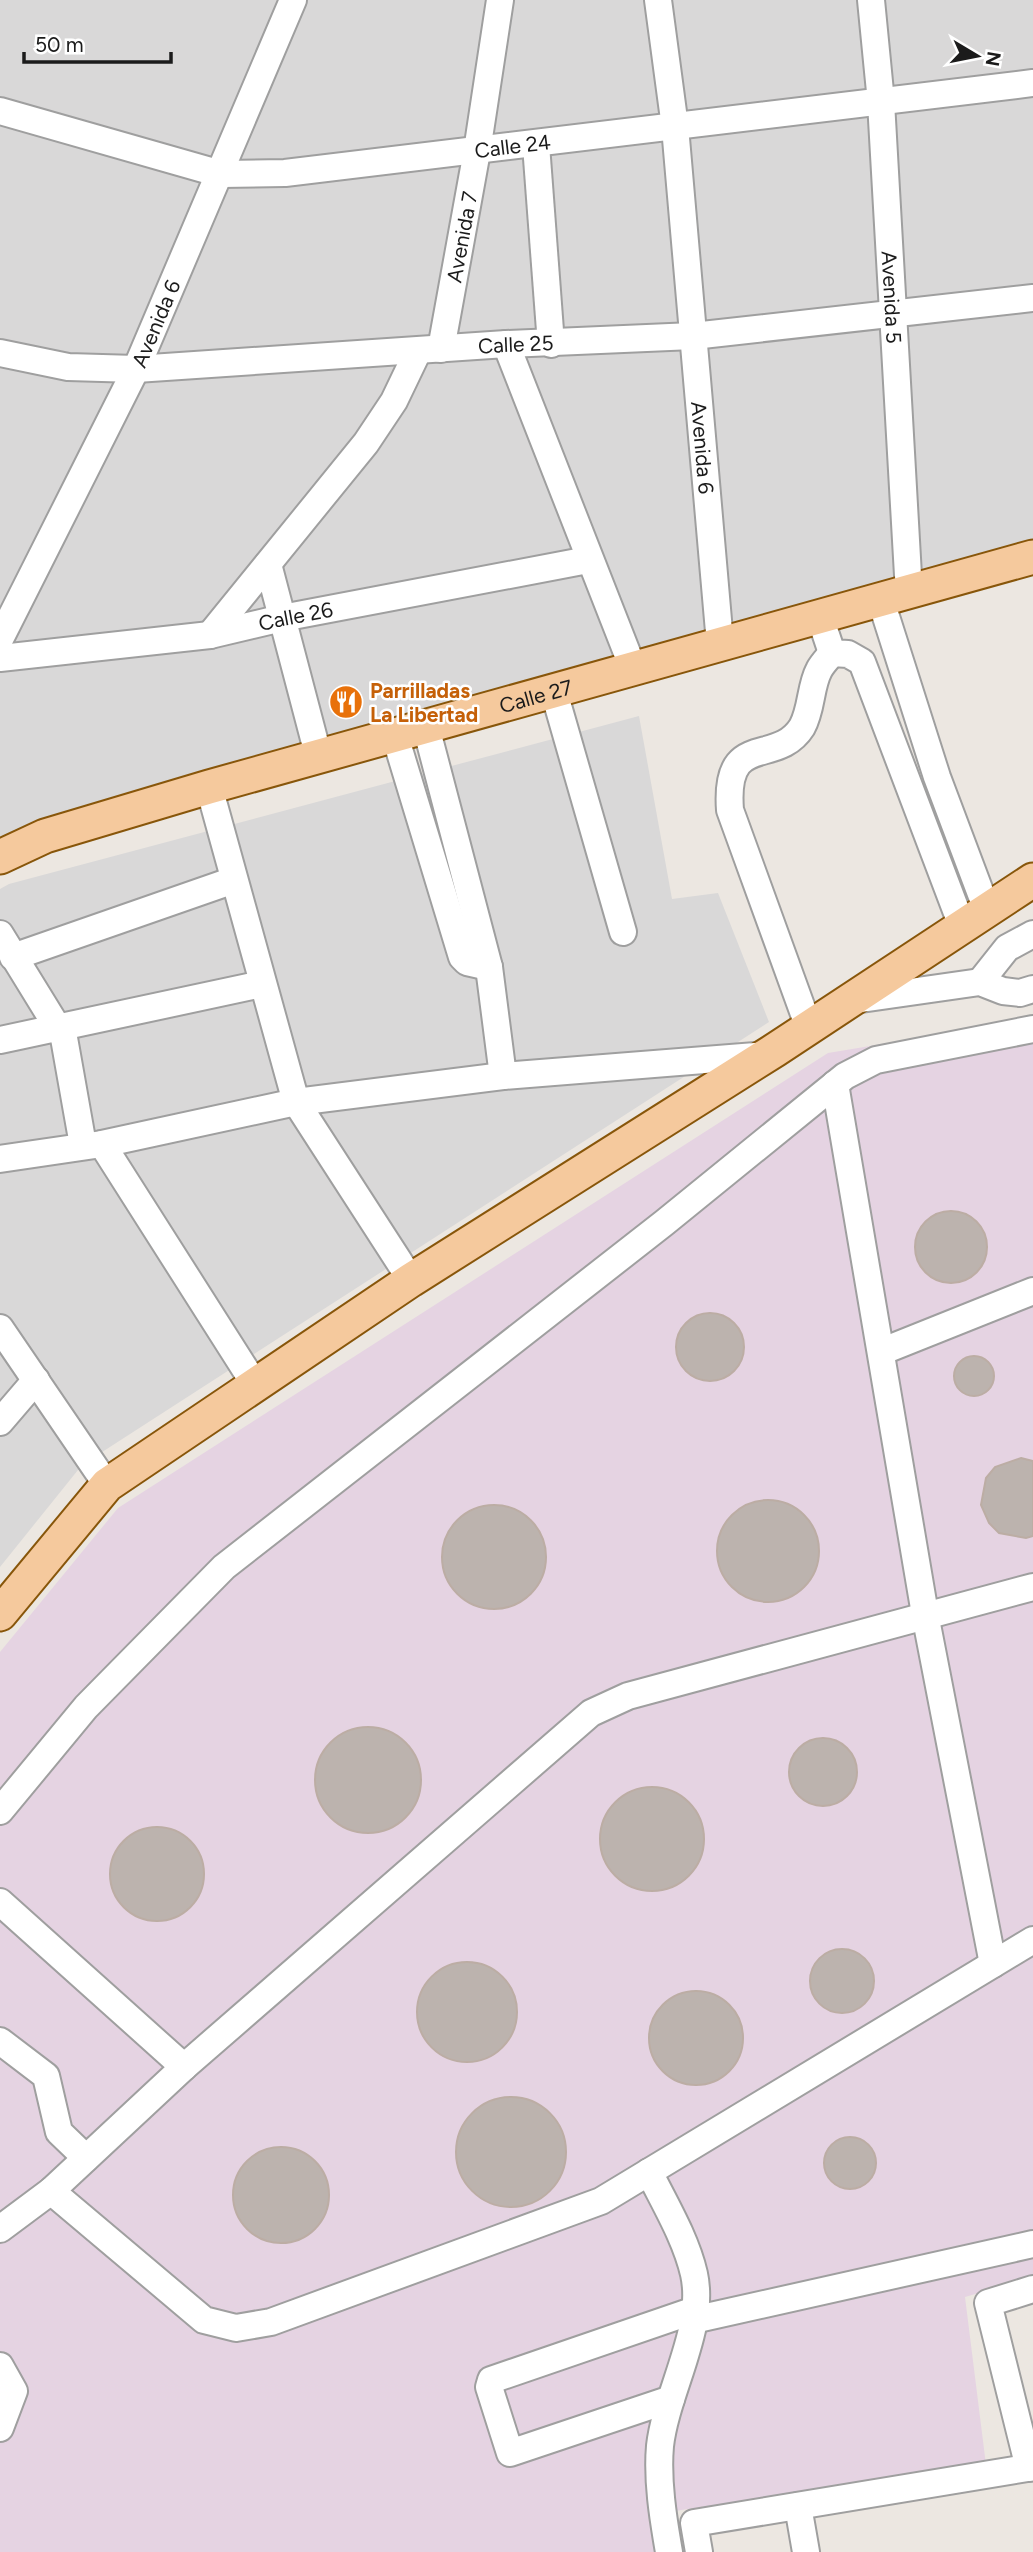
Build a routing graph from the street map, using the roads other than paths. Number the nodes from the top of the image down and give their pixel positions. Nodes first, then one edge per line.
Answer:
1 (293, 0) edge
2 (500, 0) edge
3 (658, 0) edge
4 (871, 0) edge
5 (1033, 83) edge
6 (881, 102) junction
7 (0, 111) edge
8 (675, 127) junction
9 (536, 145) junction
10 (477, 151) junction
11 (221, 174) junction
12 (1033, 298) edge
13 (893, 315) junction
14 (694, 336) junction
15 (506, 344) junction
16 (551, 344) junction
17 (430, 350) junction
18 (0, 353) edge
19 (136, 369) junction
20 (1033, 557) edge
21 (588, 560) junction
22 (268, 564) junction
23 (895, 597) junction
24 (820, 617) junction
25 (282, 618) junction
26 (210, 635) junction
27 (0, 639) edge
28 (720, 643) junction
29 (832, 653) junction
30 (0, 658) edge
31 (633, 668) junction
32 (554, 692) junction
33 (410, 731) junction
34 (319, 758) junction
35 (209, 787) junction
36 (0, 857) edge
37 (234, 880) junction
38 (1033, 880) edge
39 (974, 918) junction
40 (623, 932) dead end
41 (0, 934) edge
42 (1033, 934) edge
43 (13, 957) junction
44 (980, 982) junction
45 (262, 984) junction
46 (1033, 989) edge
47 (853, 1000) junction
48 (808, 1025) junction
49 (59, 1027) junction
50 (1033, 1029) edge
51 (0, 1040) edge
52 (767, 1055) junction
53 (503, 1076) junction
54 (835, 1084) junction
55 (296, 1102) junction
56 (93, 1145) junction
57 (0, 1159) edge
58 (411, 1280) junction
59 (1033, 1291) edge
60 (0, 1328) edge
61 (883, 1351) junction
62 (36, 1380) junction
63 (254, 1383) junction
64 (0, 1422) edge
65 (107, 1485) junction
66 (1033, 1587) edge
67 (0, 1614) edge
68 (925, 1614) junction
69 (0, 1811) edge
70 (0, 1902) edge
71 (1033, 1940) edge
72 (993, 1964) junction
73 (0, 2040) edge
74 (184, 2067) junction
75 (86, 2158) junction
76 (649, 2172) junction
77 (51, 2191) junction
78 (0, 2229) edge
79 (1033, 2244) edge
80 (1033, 2289) edge
81 (694, 2315) junction
82 (0, 2365) edge
83 (671, 2399) junction
84 (0, 2428) edge
85 (1031, 2468) edge
86 (798, 2506) junction
87 (669, 2552) edge
88 (698, 2552) edge
89 (806, 2552) edge

1 - 11 street, Avenida 6
2 - 10 street, Avenida 7
3 - 8 street, Avenida 6
4 - 6 street, Avenida 5
5 - 6 street, Calle 24
6 - 8 street, Calle 24
6 - 13 street, Avenida 5
7 - 11 street, Calle 24
8 - 9 street, Calle 24
8 - 14 street, Avenida 6
9 - 10 street, Calle 24
9 - 16 street
10 - 11 street, Calle 24
10 - 17 street, Avenida 7
11 - 19 street, Avenida 6
12 - 13 street, Calle 25
13 - 14 street, Calle 25
13 - 23 street, Avenida 5
14 - 16 street, Calle 25
14 - 28 street, Avenida 6
15 - 16 street, Calle 25
15 - 17 street, Calle 25
15 - 21 street
17 - 19 street, Calle 25
17 - 22 street, Avenida 7
18 - 19 street, Calle 25
19 - 27 street, Avenida 6
20 - 23 main road, Calle 27
21 - 25 street, Calle 26
21 - 31 street
22 - 25 street
22 - 26 street, Avenida 7
23 - 24 main road, Calle 27
23 - 39 street, Avenida 5
24 - 28 main road, Calle 27
24 - 29 street
25 - 26 street, Calle 26
25 - 34 street
26 - 30 street, Calle 26
28 - 31 main road, Calle 27
29 - 39 street
29 - 48 street
31 - 32 main road, Calle 27
32 - 33 main road, Calle 27
32 - 40 street
33 - 34 main road, Calle 27
33 - 53 street
34 - 35 main road, Calle 27
35 - 36 main road, Calle 27
35 - 37 street
37 - 43 street
37 - 45 street
38 - 39 main road
39 - 47 main road
41 - 43 street
42 - 44 street
43 - 49 street
44 - 46 street
44 - 47 street
45 - 49 street
45 - 55 street
47 - 48 main road
48 - 52 main road
49 - 51 street
49 - 56 street
50 - 54 street
52 - 53 street
52 - 58 main road
53 - 55 street
54 - 61 street
54 - 69 street
55 - 56 street
55 - 58 street
56 - 57 street
56 - 63 street
58 - 63 main road
59 - 61 street
60 - 62 street
61 - 68 street
62 - 64 street
62 - 65 street
63 - 65 main road
65 - 67 main road
66 - 68 street
68 - 72 street
68 - 74 street
70 - 74 street
71 - 72 street
72 - 76 street
73 - 75 street
74 - 75 street
75 - 77 street
76 - 77 street
76 - 81 street
77 - 78 street
79 - 81 street
80 - 85 street
81 - 83 street
81 - 83 street
82 - 84 street
83 - 87 street
85 - 86 street
86 - 88 street
86 - 89 street

